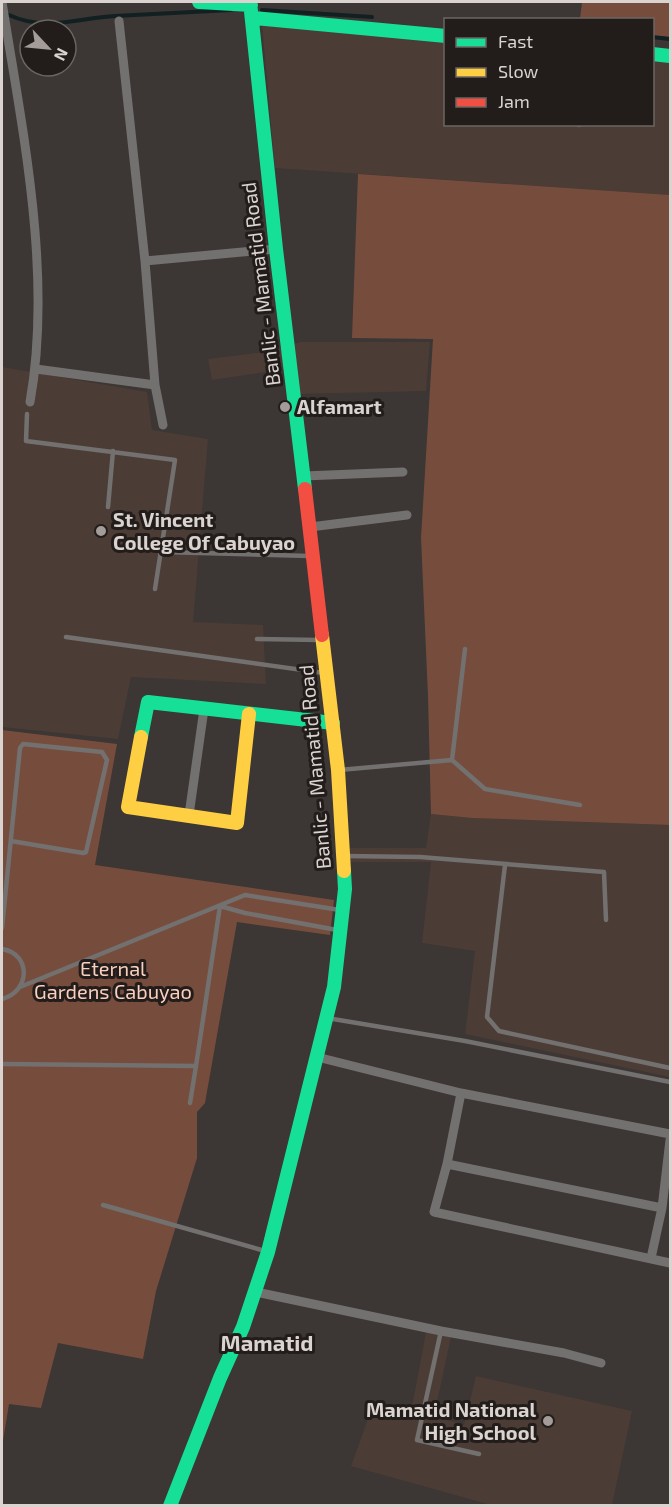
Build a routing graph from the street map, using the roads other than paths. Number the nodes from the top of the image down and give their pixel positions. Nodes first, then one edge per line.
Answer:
1 (2, 2) edge
2 (199, 2) edge
3 (251, 8) edge
4 (119, 21) dead end
5 (444, 36) edge
6 (654, 54) edge
7 (670, 56) edge
8 (276, 249) junction
9 (145, 261) junction
10 (36, 369) junction
11 (155, 385) junction
12 (30, 402) dead end
13 (27, 414) dead end
14 (163, 425) dead end
15 (114, 451) junction
16 (403, 472) dead end
17 (304, 476) junction
18 (108, 507) dead end
19 (407, 515) dead end
20 (310, 527) junction
21 (162, 552) junction
22 (313, 556) junction
23 (155, 589) dead end
24 (66, 637) dead end
25 (257, 639) dead end
26 (323, 640) junction
27 (465, 649) dead end
28 (327, 673) junction
29 (204, 709) junction
30 (249, 714) junction
31 (333, 723) junction
32 (452, 759) junction
33 (338, 770) junction
34 (580, 805) dead end
35 (189, 815) junction
36 (11, 841) junction
37 (343, 856) junction
38 (505, 865) junction
39 (220, 906) junction
40 (342, 911) junction
41 (606, 920) dead end
42 (2, 928) edge
43 (340, 930) junction
44 (2, 949) edge
45 (20, 987) junction
46 (2, 999) edge
47 (327, 1018) junction
48 (317, 1057) junction
49 (2, 1064) edge
50 (196, 1066) junction
51 (670, 1068) edge
52 (670, 1082) edge
53 (461, 1093) junction
54 (190, 1103) dead end
55 (670, 1134) edge
56 (670, 1140) edge
57 (447, 1164) junction
58 (103, 1206) dead end
59 (662, 1208) junction
60 (268, 1252) junction
61 (651, 1258) junction
62 (670, 1263) edge
63 (256, 1292) junction
64 (441, 1331) junction
65 (601, 1363) dead end
66 (479, 1454) dead end
67 (170, 1506) edge

1 - 10 street
2 - 3 main road
3 - 5 main road
3 - 8 main road, Banlic - Mamatid Road
4 - 9 street
6 - 7 main road
8 - 9 street
8 - 17 main road, Banlic - Mamatid Road
9 - 11 street
10 - 11 street
10 - 12 street
11 - 14 street
13 - 15 lane
15 - 18 lane
15 - 21 lane
16 - 17 street
17 - 20 main road, Banlic - Mamatid Road
19 - 20 street
20 - 22 main road, Banlic - Mamatid Road
21 - 22 lane
21 - 23 lane
22 - 26 main road, Banlic - Mamatid Road
24 - 28 lane
25 - 26 lane
26 - 28 main road, Banlic - Mamatid Road
27 - 32 lane
28 - 31 main road, Banlic - Mamatid Road
29 - 30 main road
29 - 35 street
29 - 35 main road
30 - 31 main road
30 - 35 main road
31 - 33 main road, Banlic - Mamatid Road
32 - 33 lane
32 - 34 lane
33 - 37 main road, Banlic - Mamatid Road
36 - 36 lane
36 - 42 lane
37 - 38 lane
37 - 40 main road, Banlic - Mamatid Road
38 - 41 lane
38 - 51 lane
39 - 40 lane
39 - 43 lane
39 - 45 lane
39 - 50 lane
40 - 43 main road, Banlic - Mamatid Road
43 - 47 main road, Banlic - Mamatid Road
44 - 45 lane
45 - 46 lane
47 - 48 main road, Banlic - Mamatid Road
47 - 52 lane
48 - 53 street
48 - 60 main road, Banlic - Mamatid Road
49 - 50 lane
50 - 54 lane
53 - 55 street
53 - 57 street
56 - 59 street
57 - 59 street
57 - 61 street
58 - 60 lane
59 - 61 street
60 - 63 main road, Banlic - Mamatid Road
61 - 62 street
63 - 64 street
63 - 67 main road, Banlic - Mamatid Road
64 - 65 street
64 - 66 lane

